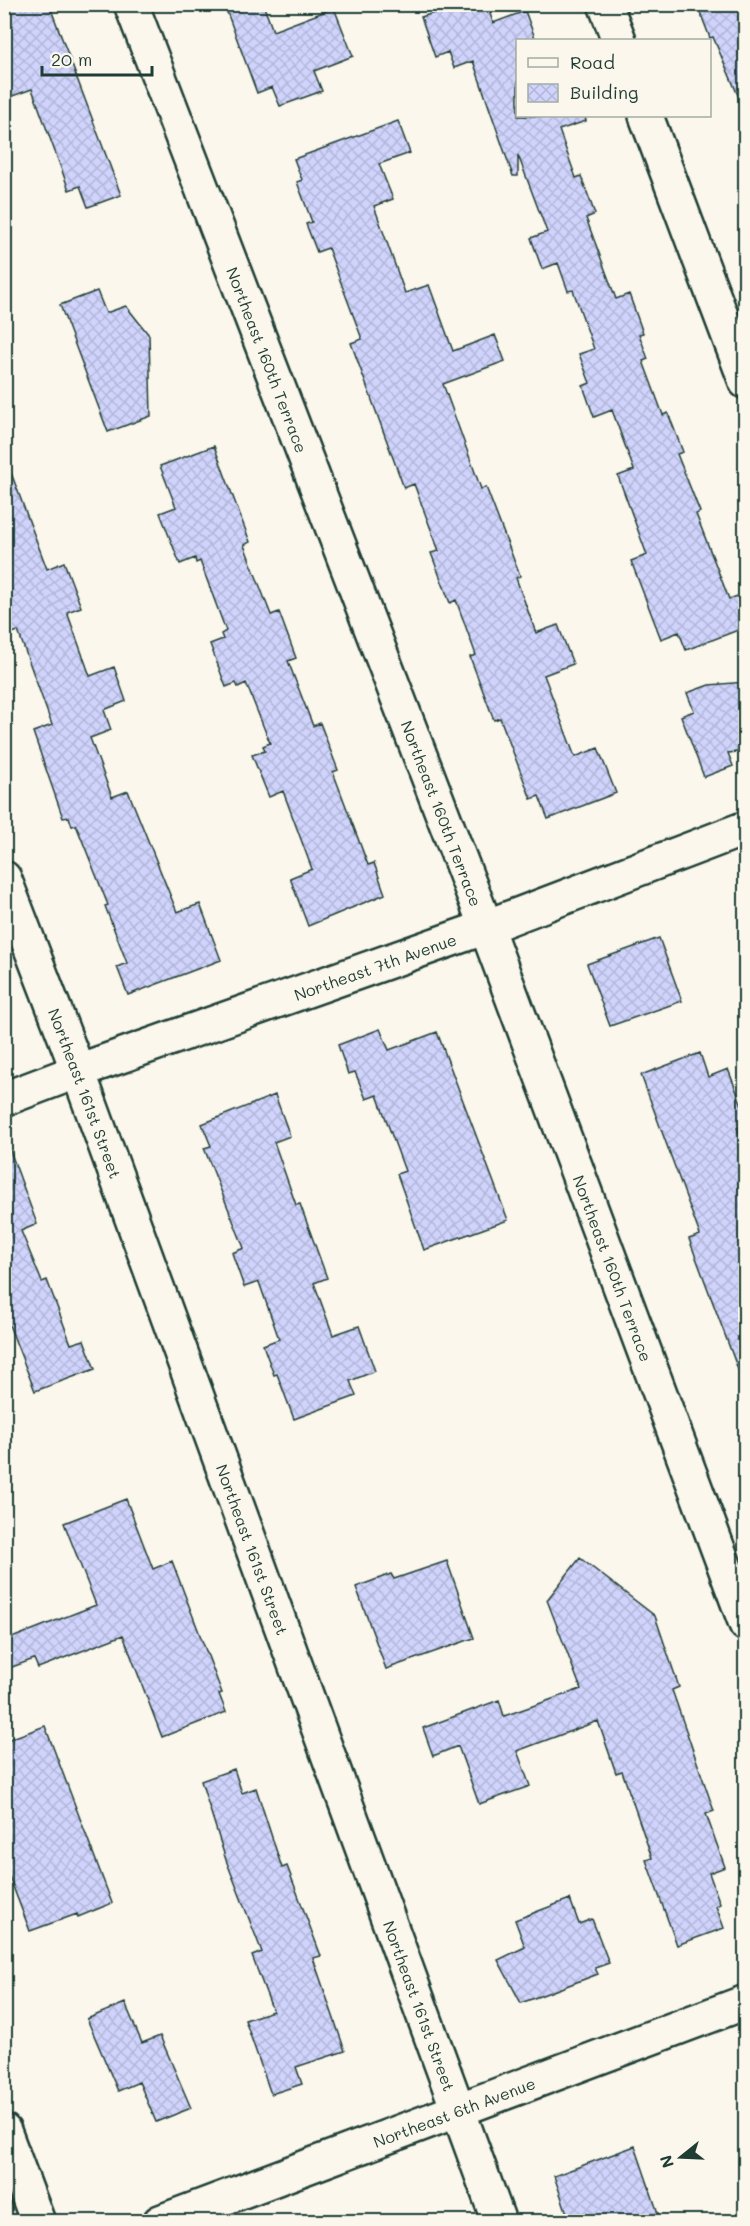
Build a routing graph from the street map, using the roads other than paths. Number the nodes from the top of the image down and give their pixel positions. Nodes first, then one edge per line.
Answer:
1 (130, 4) edge
2 (605, 4) edge
3 (619, 39) edge
4 (646, 117) edge
5 (746, 382) edge
6 (746, 828) edge
7 (4, 878) edge
8 (486, 927) junction
9 (78, 1071) junction
10 (4, 1099) edge
11 (746, 1624) edge
12 (746, 2002) edge
13 (459, 2110) junction
14 (4, 2131) edge
15 (38, 2222) edge
16 (160, 2222) edge
17 (499, 2222) edge

1 - 8 street, Northeast 160th Terrace
2 - 3 street
4 - 5 street
6 - 8 street, Northeast 7th Avenue
7 - 9 street, Northeast 161st Street
8 - 9 street, Northeast 7th Avenue
8 - 11 street, Northeast 160th Terrace
9 - 10 street, Northeast 7th Avenue
9 - 13 street, Northeast 161st Street
12 - 13 street, Northeast 6th Avenue
13 - 16 street, Northeast 6th Avenue
13 - 17 street, Northeast 161st Street
14 - 15 street

